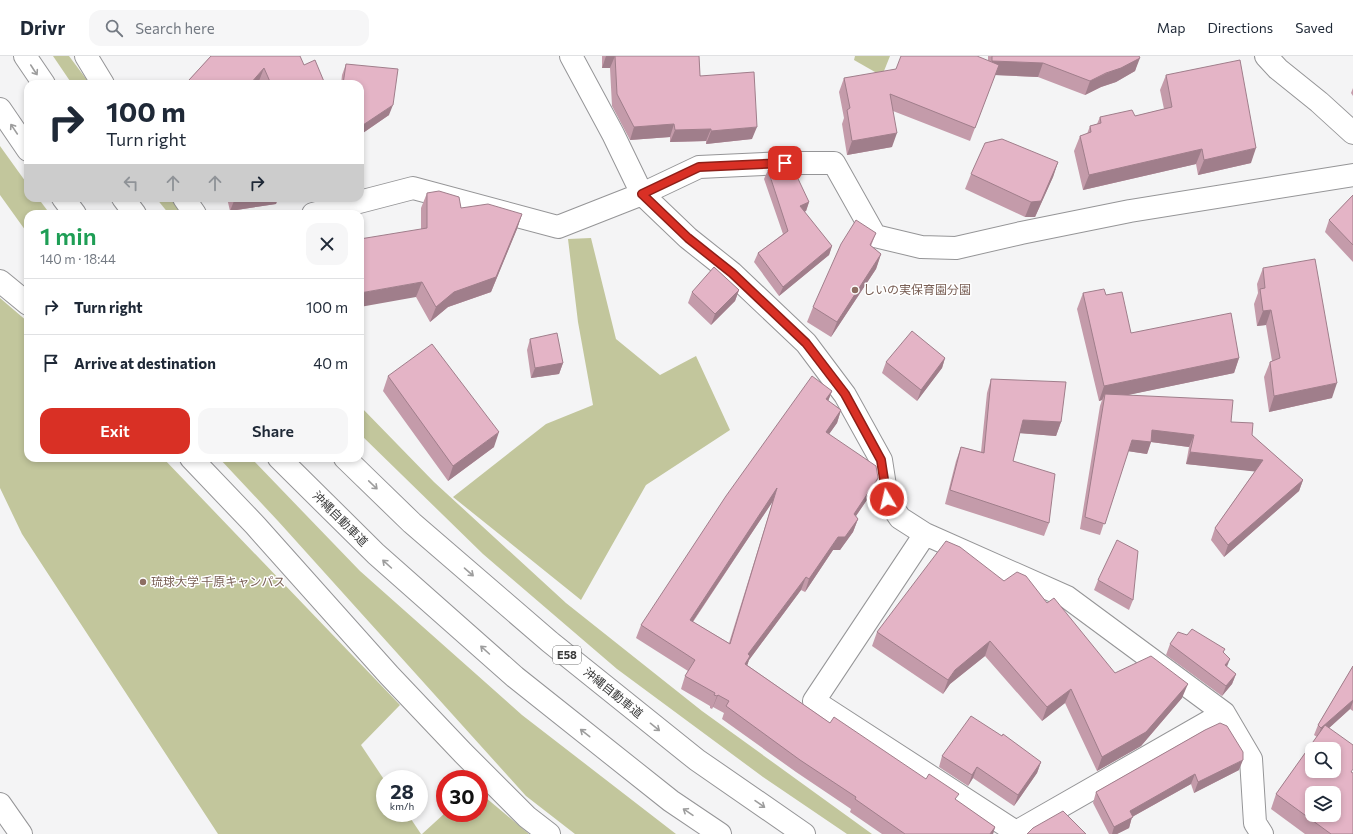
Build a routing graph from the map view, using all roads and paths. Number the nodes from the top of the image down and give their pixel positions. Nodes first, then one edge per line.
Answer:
1 (25, 56) edge
2 (86, 56) edge
3 (571, 56) edge
4 (1266, 56) edge
5 (41, 80) edge
6 (101, 80) edge
7 (0, 109) edge
8 (1353, 133) edge
9 (24, 144) edge
10 (1353, 175) edge
11 (642, 194) junction
12 (364, 201) edge
13 (359, 202) edge
14 (328, 210) edge
15 (0, 281) edge
16 (24, 301) edge
17 (195, 462) edge
18 (283, 462) edge
19 (349, 462) edge
20 (925, 534) junction
21 (1224, 713) junction
22 (0, 804) edge
23 (21, 834) edge
24 (549, 834) edge
25 (720, 834) edge
26 (804, 834) edge
27 (1262, 834) edge

1 -> 5 main road
2 - 6 main road
3 - 11 main road
4 - 8 main road
9 -> 7 main road
10 - 11 main road
11 - 12 main road
11 - 20 main road
13 - 14 main road
15 - 16 main road
17 - 24 main road
25 -> 18 main road, 沖縄自動車道
19 -> 26 main road, 沖縄自動車道 / E58
20 - 21 main road
20 - 21 main road
21 - 27 main road
22 - 23 main road

